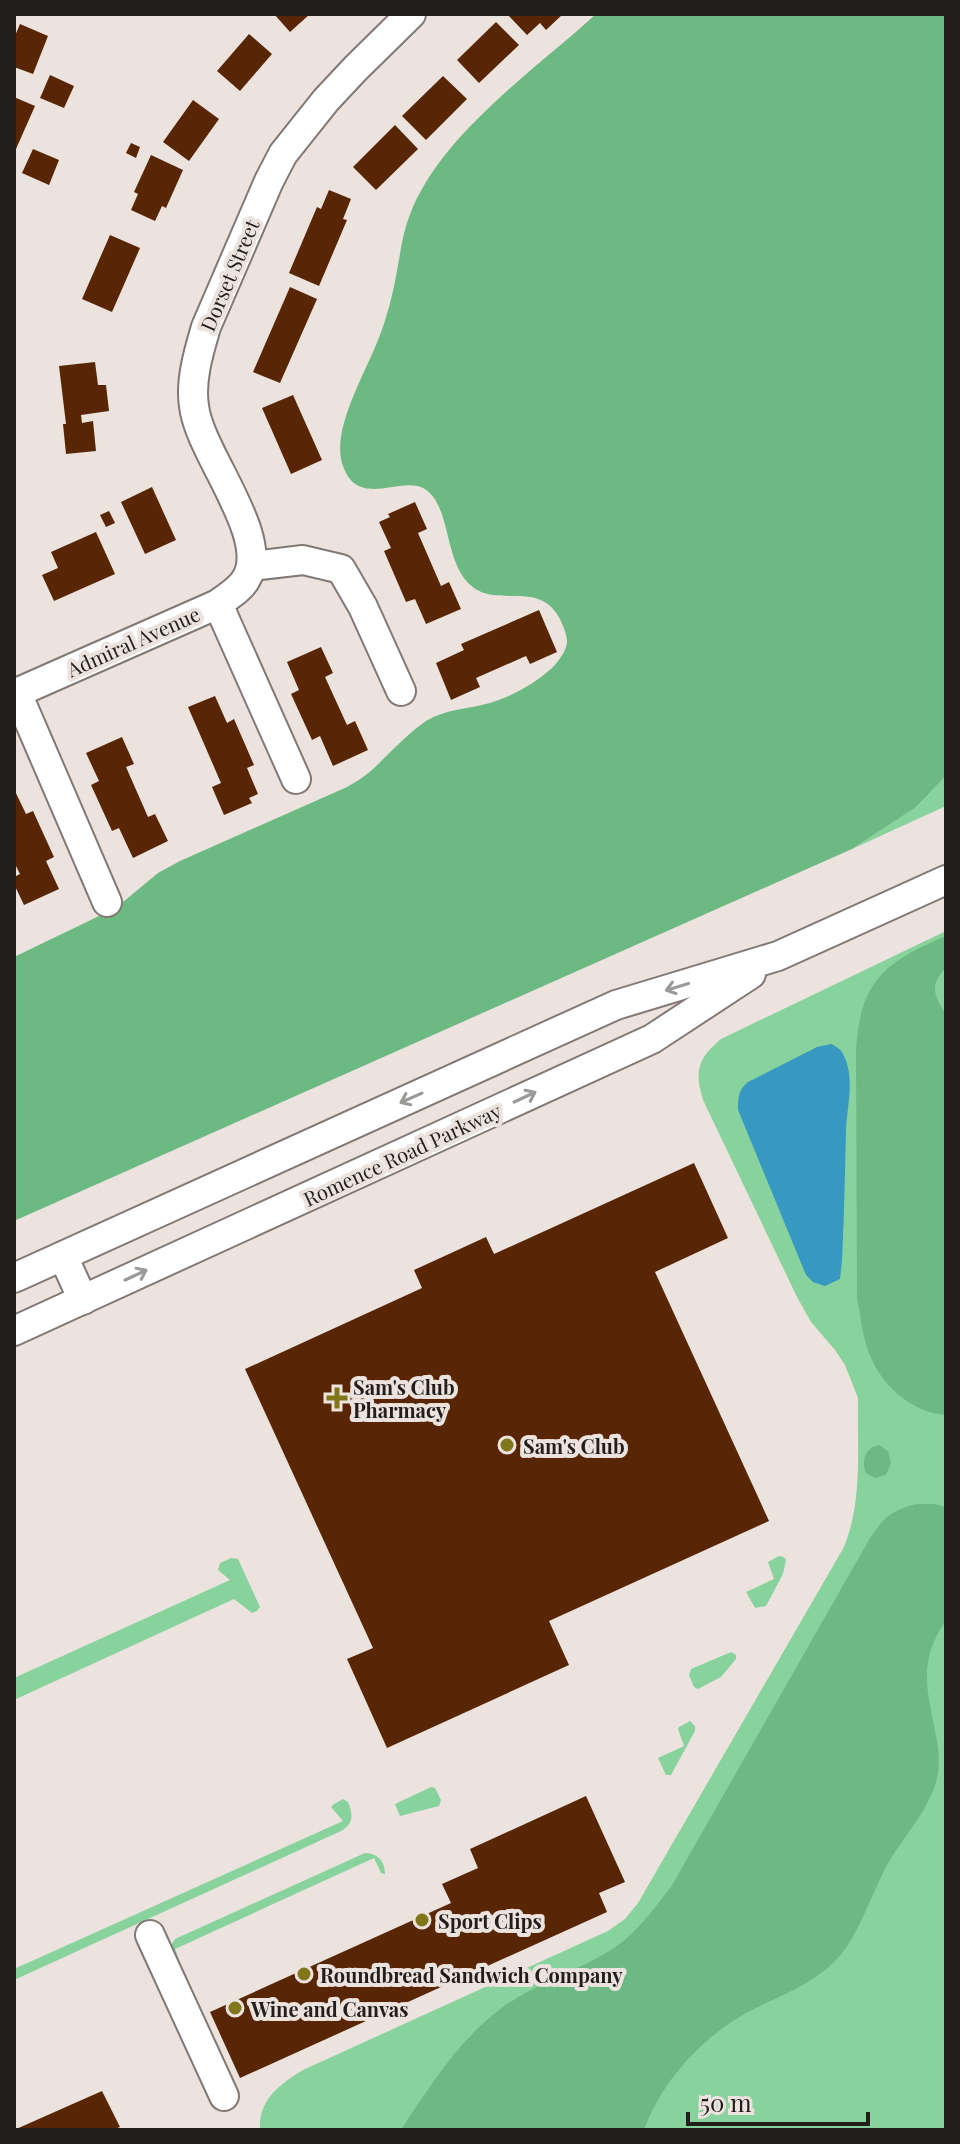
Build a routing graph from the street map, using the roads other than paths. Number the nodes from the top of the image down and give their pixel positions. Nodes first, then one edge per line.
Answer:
1 (411, 14) edge
2 (249, 572) junction
3 (218, 604) junction
4 (401, 691) dead end
5 (15, 694) edge
6 (296, 779) dead end
7 (946, 880) edge
8 (107, 902) dead end
9 (778, 956) junction
10 (63, 1256) junction
11 (14, 1278) edge
12 (83, 1300) junction
13 (14, 1331) edge
14 (150, 1935) dead end
15 (224, 2096) dead end

1 - 2 street, Dorset Street
2 - 3 street, Admiral Avenue
2 - 4 street
3 - 5 street, Admiral Avenue
3 - 6 street
5 - 8 street
7 - 9 street, Romence Road Parkway
9 -> 10 street, Romence Road Parkway
12 -> 9 street, Romence Road Parkway
10 - 11 street, Romence Road Parkway
10 - 12 street
12 - 13 street, Romence Road Parkway
14 - 15 street

